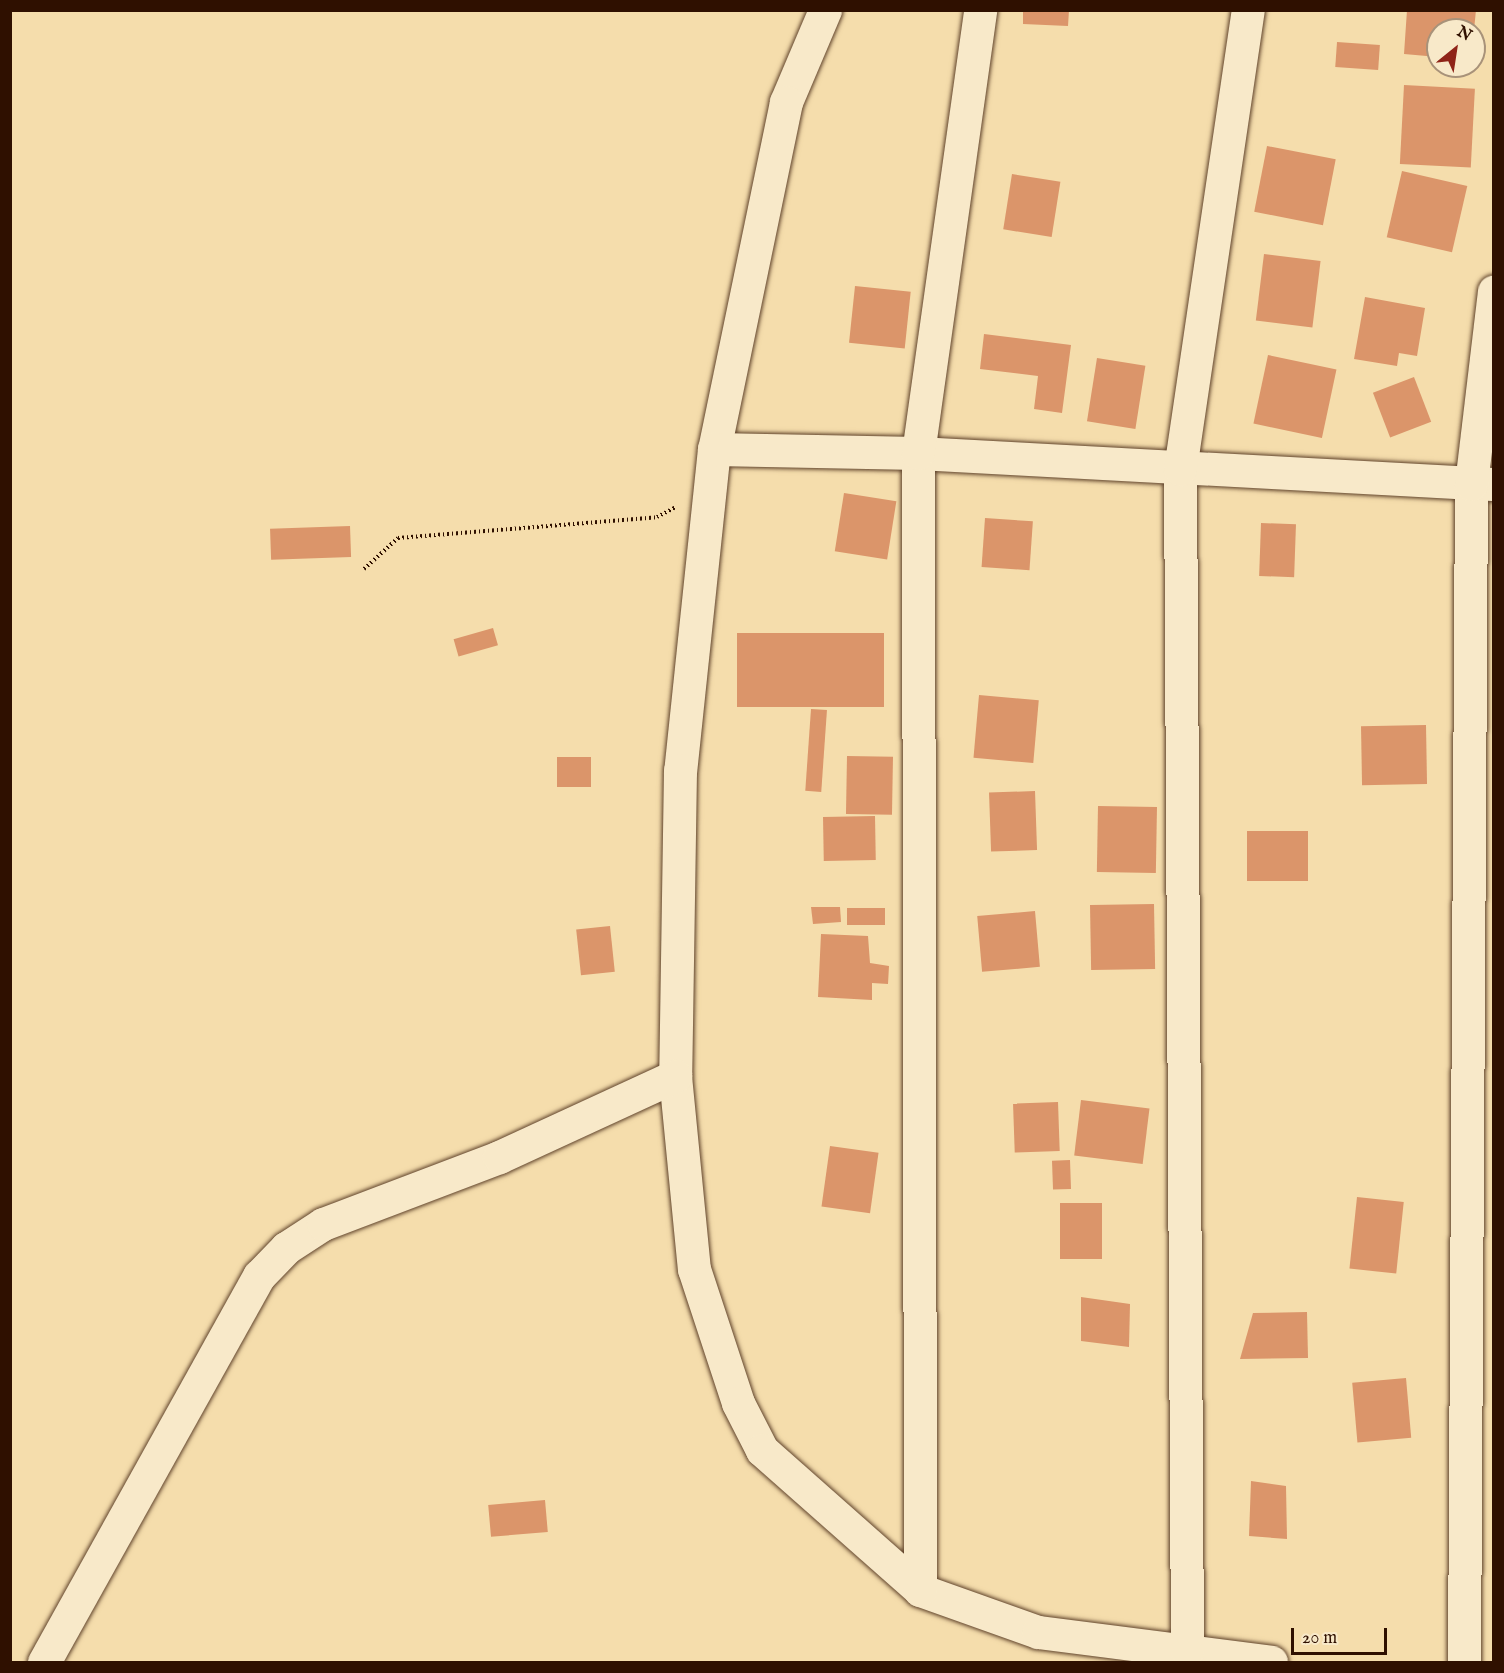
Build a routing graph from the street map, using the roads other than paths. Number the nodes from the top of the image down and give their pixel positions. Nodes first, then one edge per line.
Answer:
1 (825, 10) edge
2 (980, 10) edge
3 (1248, 10) edge
4 (1494, 291) edge
5 (714, 449) junction
6 (918, 453) junction
7 (1180, 470) junction
8 (1482, 484) edge
9 (675, 1076) junction
10 (920, 1590) junction
11 (1187, 1651) junction
12 (44, 1662) edge
13 (1271, 1662) edge
14 (1464, 1662) edge

1 - 5 street
2 - 6 street
3 - 7 street
4 - 8 street
5 - 6 street
5 - 9 street
6 - 7 street
6 - 10 street
7 - 8 street
7 - 11 street
8 - 14 street
9 - 10 street
9 - 12 street
10 - 11 street
11 - 13 street

